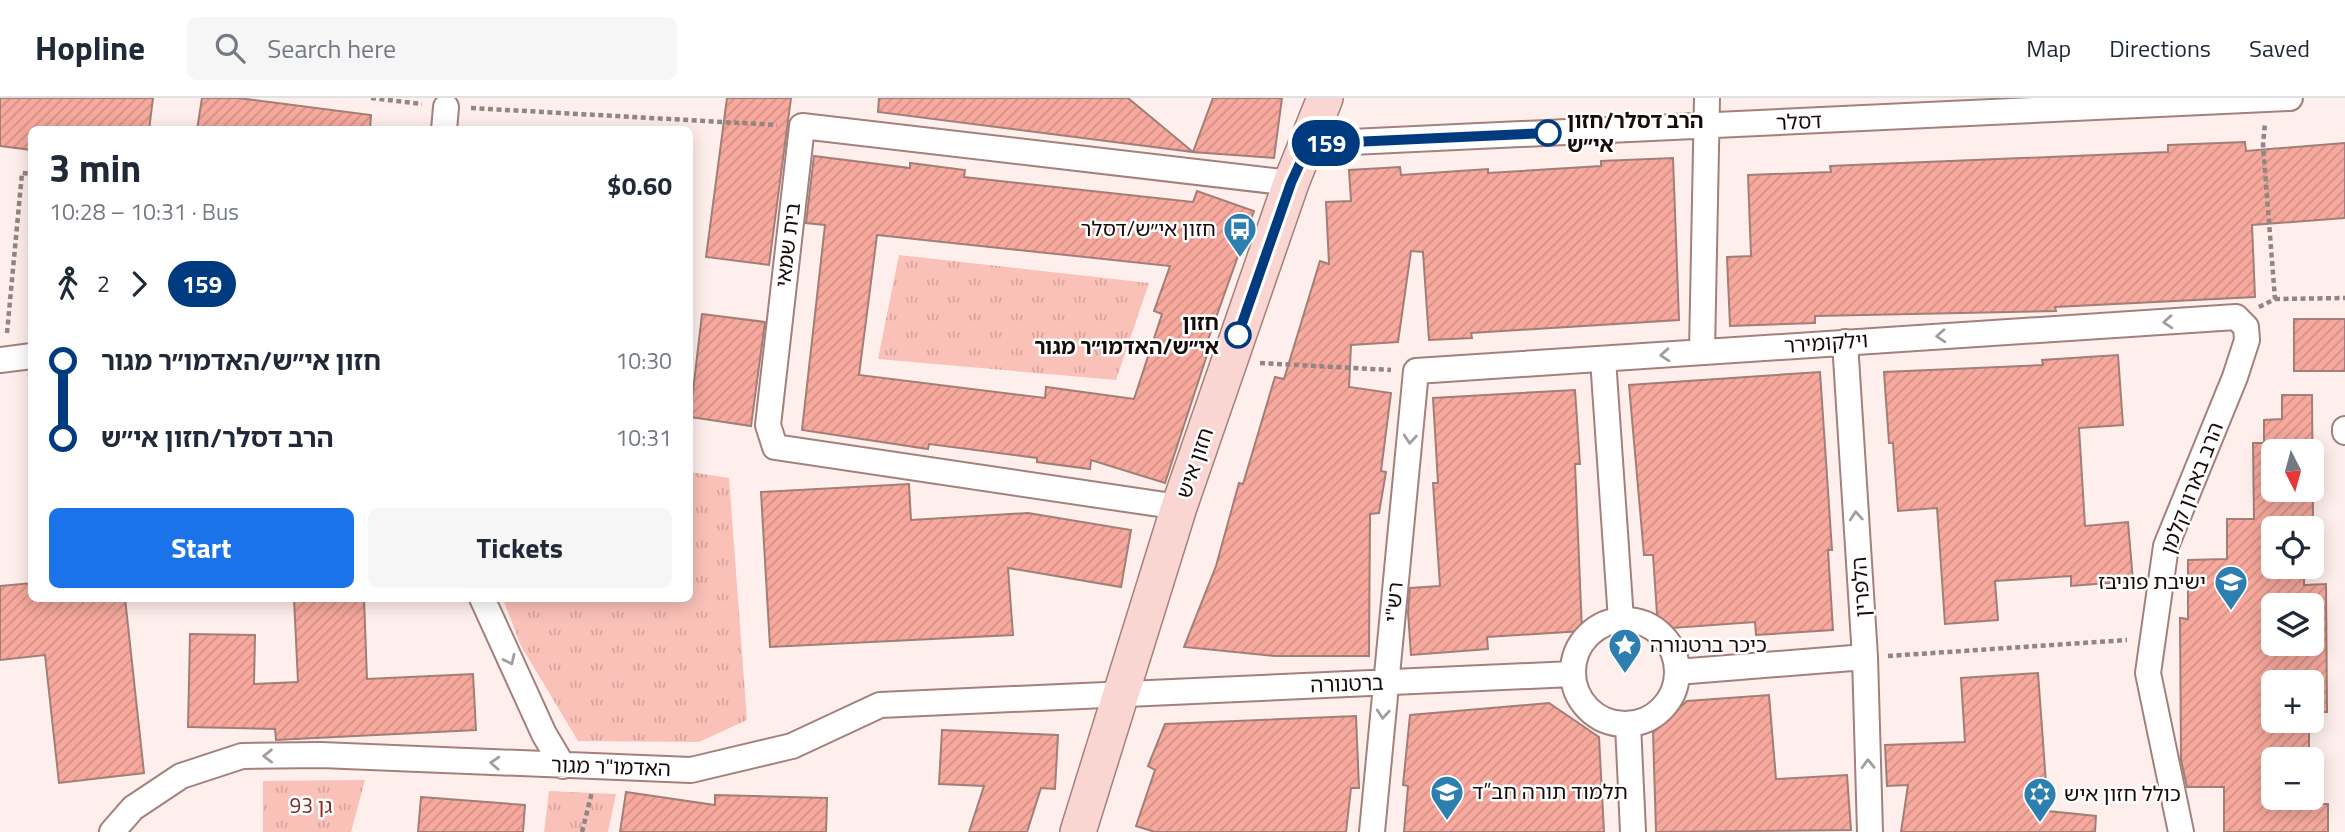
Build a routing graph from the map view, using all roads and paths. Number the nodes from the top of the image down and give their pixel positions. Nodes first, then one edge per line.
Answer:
1 (371, 98) edge
2 (1325, 98) edge
3 (1707, 98) edge
4 (2279, 100) edge
5 (2010, 106) edge
6 (445, 118) edge
7 (802, 126) junction
8 (1706, 126) junction
9 (1309, 144) junction
10 (28, 174) edge
11 (1291, 183) junction
12 (2345, 298) edge
13 (2275, 299) junction
14 (2236, 317) junction
15 (1845, 342) junction
16 (1702, 352) junction
17 (28, 356) edge
18 (3, 359) edge
19 (1603, 359) junction
20 (1230, 361) junction
21 (1416, 371) junction
22 (1179, 507) junction
23 (484, 602) edge
24 (1621, 620) junction
25 (2153, 639) junction
26 (1894, 656) dead end
27 (1865, 657) junction
28 (1677, 672) junction
29 (1572, 674) junction
30 (1386, 682) junction
31 (1122, 693) junction
32 (1628, 724) junction
33 (563, 766) junction
34 (598, 767) junction
35 (112, 832) edge
36 (582, 832) edge
37 (1078, 832) edge
38 (1372, 832) edge
39 (1633, 832) edge
40 (1870, 832) edge
41 (2181, 832) edge

1 - 6 path
2 - 9 street, חזון איש
3 - 8 street
4 - 5 street, דסלר
4 - 13 path
5 - 8 street, דסלר
6 - 7 path
7 - 11 street
7 - 22 street, בית שמאי
8 - 9 street, דסלר
8 - 16 street
9 - 11 street, חזון איש
10 - 18 path
11 - 20 street, חזון איש
12 - 13 path
13 - 14 path
14 -> 15 street, וילקומירר
14 - 25 street, הרב בארון קלמן
15 - 16 street, וילקומירר
27 -> 15 street, הלפרין
16 -> 19 street, וילקומירר
17 - 18 street
19 - 21 street, וילקומירר
19 - 24 street
20 - 21 path
20 - 22 street, חזון איש
21 -> 30 street, רש"י
22 - 31 street, חזון איש
23 -> 33 street
24 - 28 street
24 - 29 street
25 - 26 path
25 - 41 street, הרב בארון קלמן
27 - 28 street
40 -> 27 street, הלפרין
28 - 32 street
29 - 30 street, ברטנורה
29 - 32 street
30 - 31 street, ברטנורה
30 -> 38 street, רש"י
31 - 34 street, האדמו"ר מגור
31 - 37 street, חזון איש
32 - 39 street
33 - 34 street, האדמו"ר מגור
33 -> 35 street, האדמו"ר מגור
34 - 36 path

